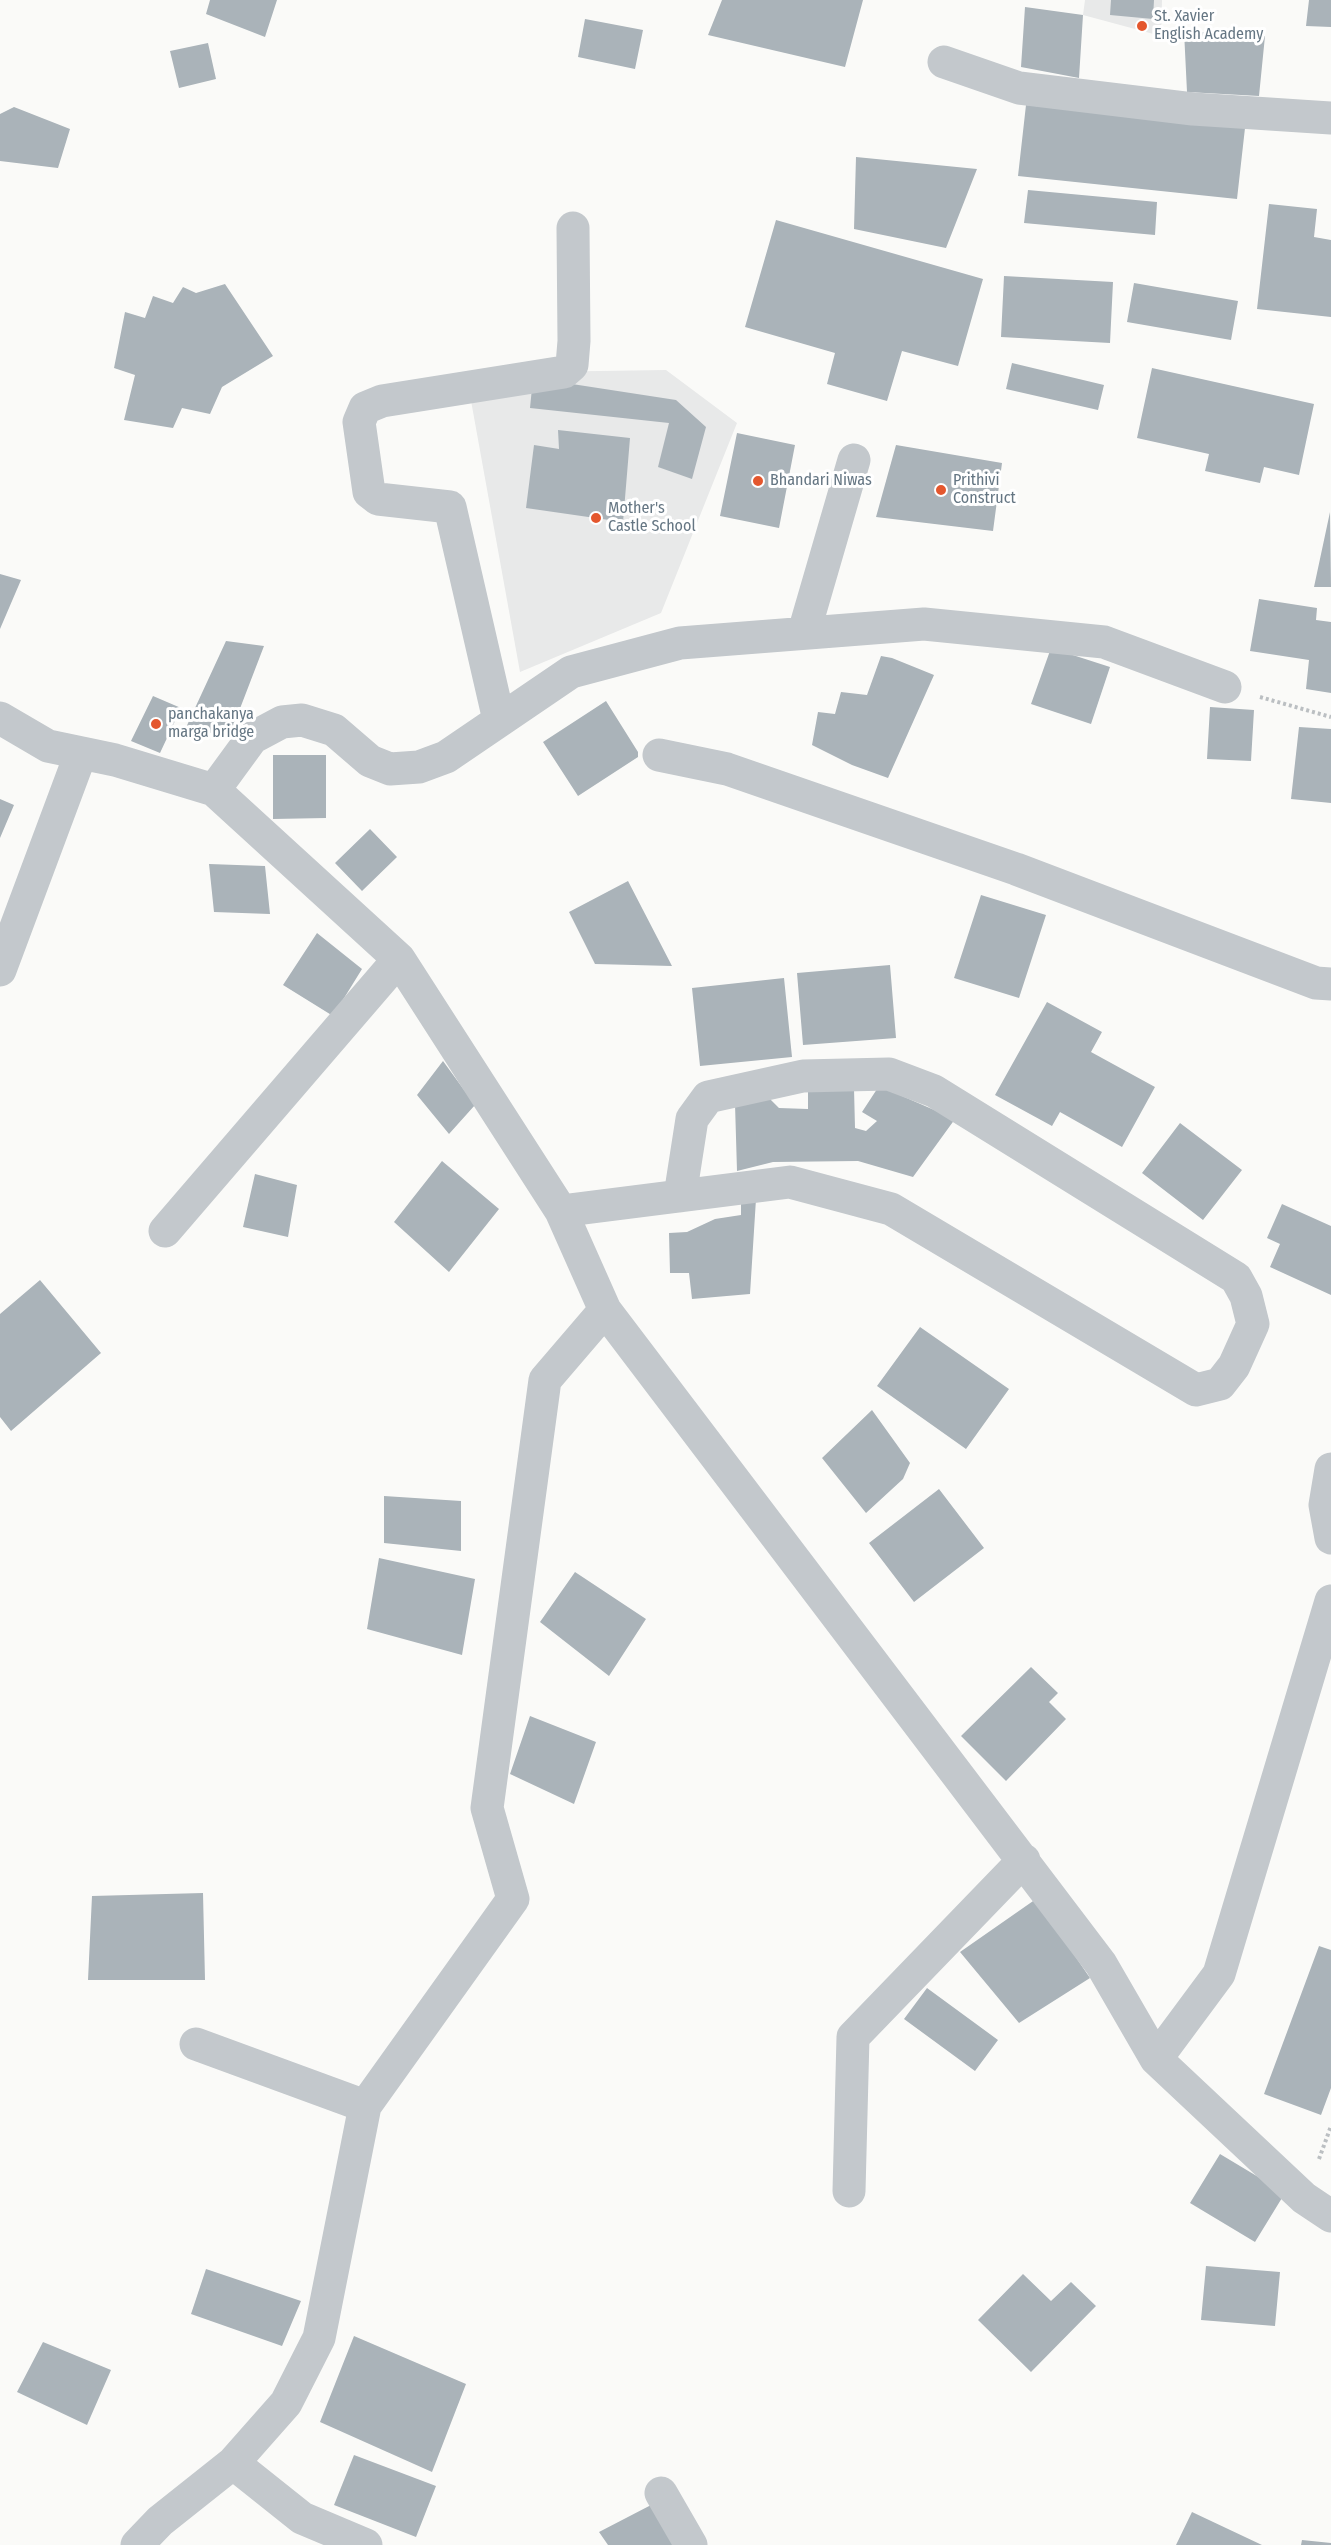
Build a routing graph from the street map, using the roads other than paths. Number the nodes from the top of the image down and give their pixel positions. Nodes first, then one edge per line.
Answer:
1 (944, 62) dead end
2 (1331, 118) edge
3 (573, 228) dead end
4 (854, 460) dead end
5 (804, 632) junction
6 (1225, 687) road end
7 (0, 718) edge
8 (499, 720) junction
9 (81, 753) junction
10 (659, 755) dead end
11 (214, 790) junction
12 (399, 959) junction
13 (0, 970) edge
14 (1331, 984) edge
15 (680, 1196) junction
16 (561, 1211) junction
17 (165, 1231) dead end
18 (605, 1310) junction
19 (1331, 1469) edge
20 (1331, 1538) edge
21 (1331, 1601) edge
22 (1024, 1860) junction
23 (196, 2044) dead end
24 (1156, 2059) junction
25 (365, 2106) junction
26 (849, 2191) dead end
27 (1331, 2216) edge
28 (233, 2463) junction
29 (661, 2493) dead end
30 (137, 2545) edge
31 (366, 2545) edge
32 (691, 2545) edge

1 - 2 street
3 - 8 street
4 - 5 street
5 - 6 street
5 - 8 street
7 - 9 street
8 - 11 street
9 - 11 street
9 - 13 street
10 - 14 street
11 - 12 street
12 - 16 street
12 - 17 street
15 - 15 street
15 - 16 street
16 - 18 street
18 - 22 street
18 - 25 street
19 - 20 street
21 - 24 street
22 - 24 street
22 - 26 street
23 - 25 street
24 - 27 street
25 - 28 street
28 - 30 street
28 - 31 street
29 - 32 street

